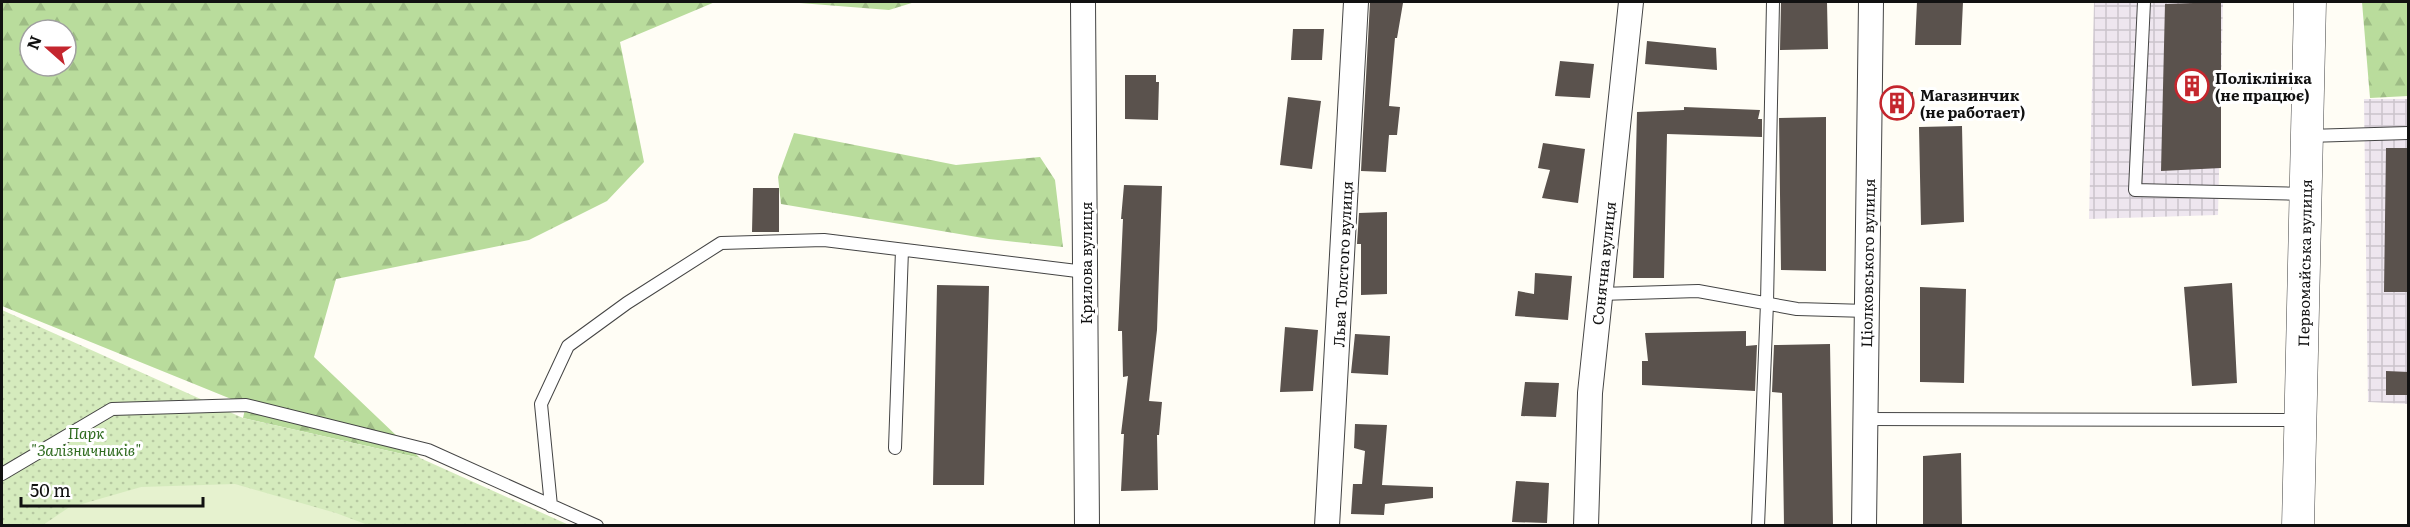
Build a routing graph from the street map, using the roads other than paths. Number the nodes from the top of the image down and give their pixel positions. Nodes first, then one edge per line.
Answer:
1 (1083, 2) edge
2 (1356, 2) edge
3 (1631, 2) edge
4 (1773, 2) edge
5 (1871, 2) edge
6 (2144, 2) edge
7 (2310, 2) edge
8 (2409, 133) edge
9 (2307, 136) junction
10 (2306, 194) junction
11 (902, 250) junction
12 (1086, 272) junction
13 (1600, 294) junction
14 (1767, 303) junction
15 (1867, 311) junction
16 (1866, 419) junction
17 (2301, 420) junction
18 (895, 448) dead end
19 (2, 474) edge
20 (551, 506) junction
21 (597, 525) edge
22 (1086, 525) edge
23 (1327, 525) edge
24 (1586, 525) edge
25 (1758, 525) edge
26 (1864, 525) edge
27 (2298, 525) edge

1 - 12 street, Крилова вулиця
2 - 23 street, Льва Толстого вулиця
3 - 13 street, Сонячна вулиця
4 - 14 lane
5 - 15 street, Ціолковського вулиця
6 - 10 lane
7 - 9 street, Первомайська вулиця
8 - 9 lane
9 - 10 street, Первомайська вулиця
10 - 17 street, Первомайська вулиця
11 - 12 lane
11 - 18 lane
11 - 20 lane
12 - 22 street, Крилова вулиця
13 - 14 lane
13 - 24 street, Сонячна вулиця
14 - 15 lane
14 - 25 lane
15 - 16 street, Ціолковського вулиця
16 - 17 lane
16 - 26 street, Ціолковського вулиця
17 - 27 street, Первомайська вулиця
19 - 20 lane
20 - 21 lane

